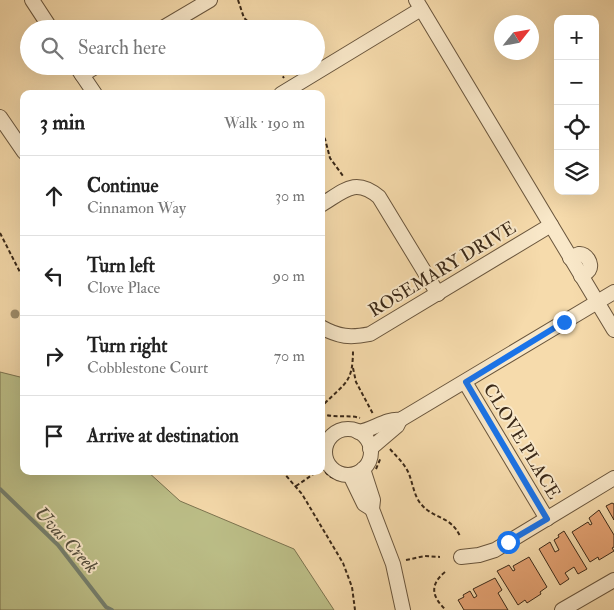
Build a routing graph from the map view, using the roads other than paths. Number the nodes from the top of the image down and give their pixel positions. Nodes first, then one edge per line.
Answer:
1 (32, 0) edge
2 (210, 0) edge
3 (419, 4) edge
4 (45, 20) edge
5 (176, 20) edge
6 (325, 62) edge
7 (82, 75) edge
8 (304, 75) edge
9 (284, 87) edge
10 (92, 90) edge
11 (0, 117) edge
12 (20, 146) edge
13 (325, 203) edge
14 (551, 225) junction
15 (614, 292) edge
16 (438, 294) junction
17 (597, 302) junction
18 (325, 329) edge
19 (614, 330) edge
20 (466, 382) junction
21 (400, 420) junction
22 (360, 425) junction
23 (325, 429) edge
24 (335, 433) junction
25 (325, 446) edge
26 (377, 450) junction
27 (325, 462) edge
28 (368, 472) junction
29 (350, 475) junction
30 (614, 478) edge
31 (372, 509) junction
32 (547, 519) junction
33 (461, 557) dead end
34 (614, 580) edge
35 (404, 610) edge
36 (562, 610) edge

1 - 4 street
2 - 5 street
3 - 6 street
3 - 14 street
7 - 10 street
8 - 9 street
11 - 12 street
13 - 16 street
14 - 16 street, ROSEMARY DRIVE
14 - 17 street
15 - 17 street
16 - 18 street, ROSEMARY DRIVE
17 - 19 street
17 - 20 street
20 - 21 street
20 - 32 street, CLOVE PLACE
21 - 22 street
21 - 26 street
22 - 24 street
22 - 26 street
23 - 24 street
24 - 25 street
26 - 28 street
27 - 29 street
28 - 29 street
28 - 31 street
29 - 31 street
30 - 32 street
31 - 35 street
32 - 33 street
34 - 36 street

